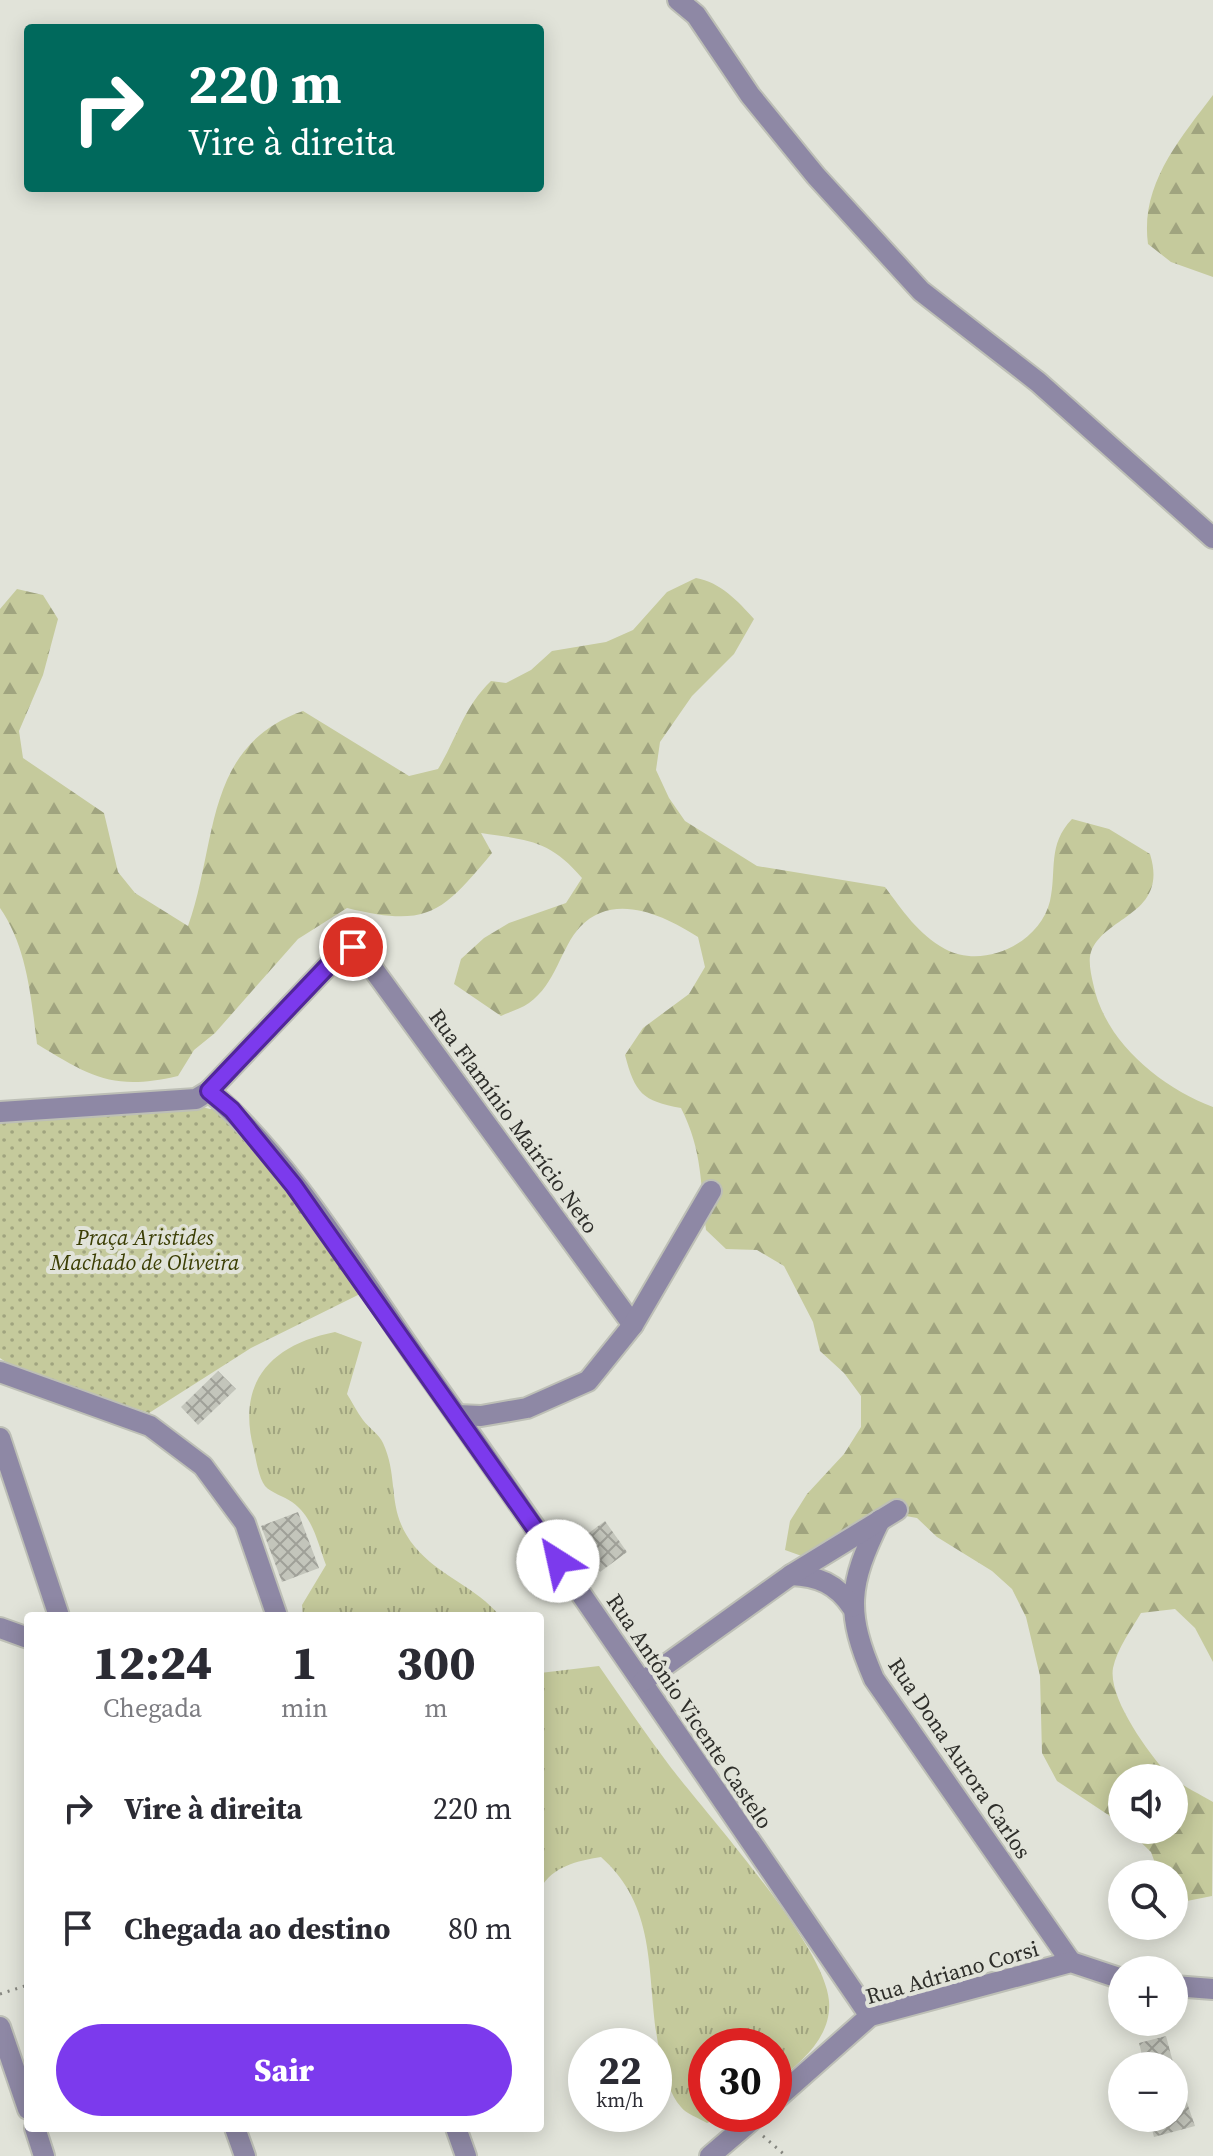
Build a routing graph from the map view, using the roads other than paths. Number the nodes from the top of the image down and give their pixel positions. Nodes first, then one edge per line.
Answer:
1 (678, 0) edge
2 (1213, 538) edge
3 (209, 1091) junction
4 (0, 1112) edge
5 (711, 1191) dead end
6 (633, 1325) junction
7 (0, 1372) edge
8 (457, 1415) junction
9 (0, 1438) edge
10 (791, 1575) junction
11 (852, 1607) junction
12 (58, 1612) edge
13 (276, 1612) edge
14 (0, 1628) edge
15 (24, 1637) edge
16 (642, 1682) junction
17 (1071, 1962) junction
18 (1108, 1974) edge
19 (1188, 1987) edge
20 (1213, 1989) edge
21 (870, 2016) junction
22 (0, 2027) edge
23 (792, 2085) edge
24 (24, 2097) edge
25 (36, 2132) edge
26 (236, 2132) edge
27 (457, 2132) edge
28 (738, 2132) edge
29 (44, 2156) edge
30 (245, 2156) edge
31 (466, 2156) edge
32 (710, 2156) edge

1 - 2 street
3 - 4 street
3 - 6 street, Rua Flamínio Mairício Neto
3 - 8 street, Rua Antônio Vicente Castelo
5 - 6 street
6 - 8 street
7 - 13 street
8 - 16 street, Rua Antônio Vicente Castelo
9 - 12 street
10 - 11 street
10 - 11 street, Rua Dona Aurora Carlos
10 - 16 street
11 - 17 street, Rua Dona Aurora Carlos
14 - 15 street
16 - 21 street, Rua Antônio Vicente Castelo
17 - 18 street, Rua Adriano Corsi
17 - 21 street, Rua Adriano Corsi
19 - 20 street
21 - 23 street, Rua Adriano Corsi
22 - 24 street
25 - 29 street
26 - 30 street
27 - 31 street
28 - 32 street

